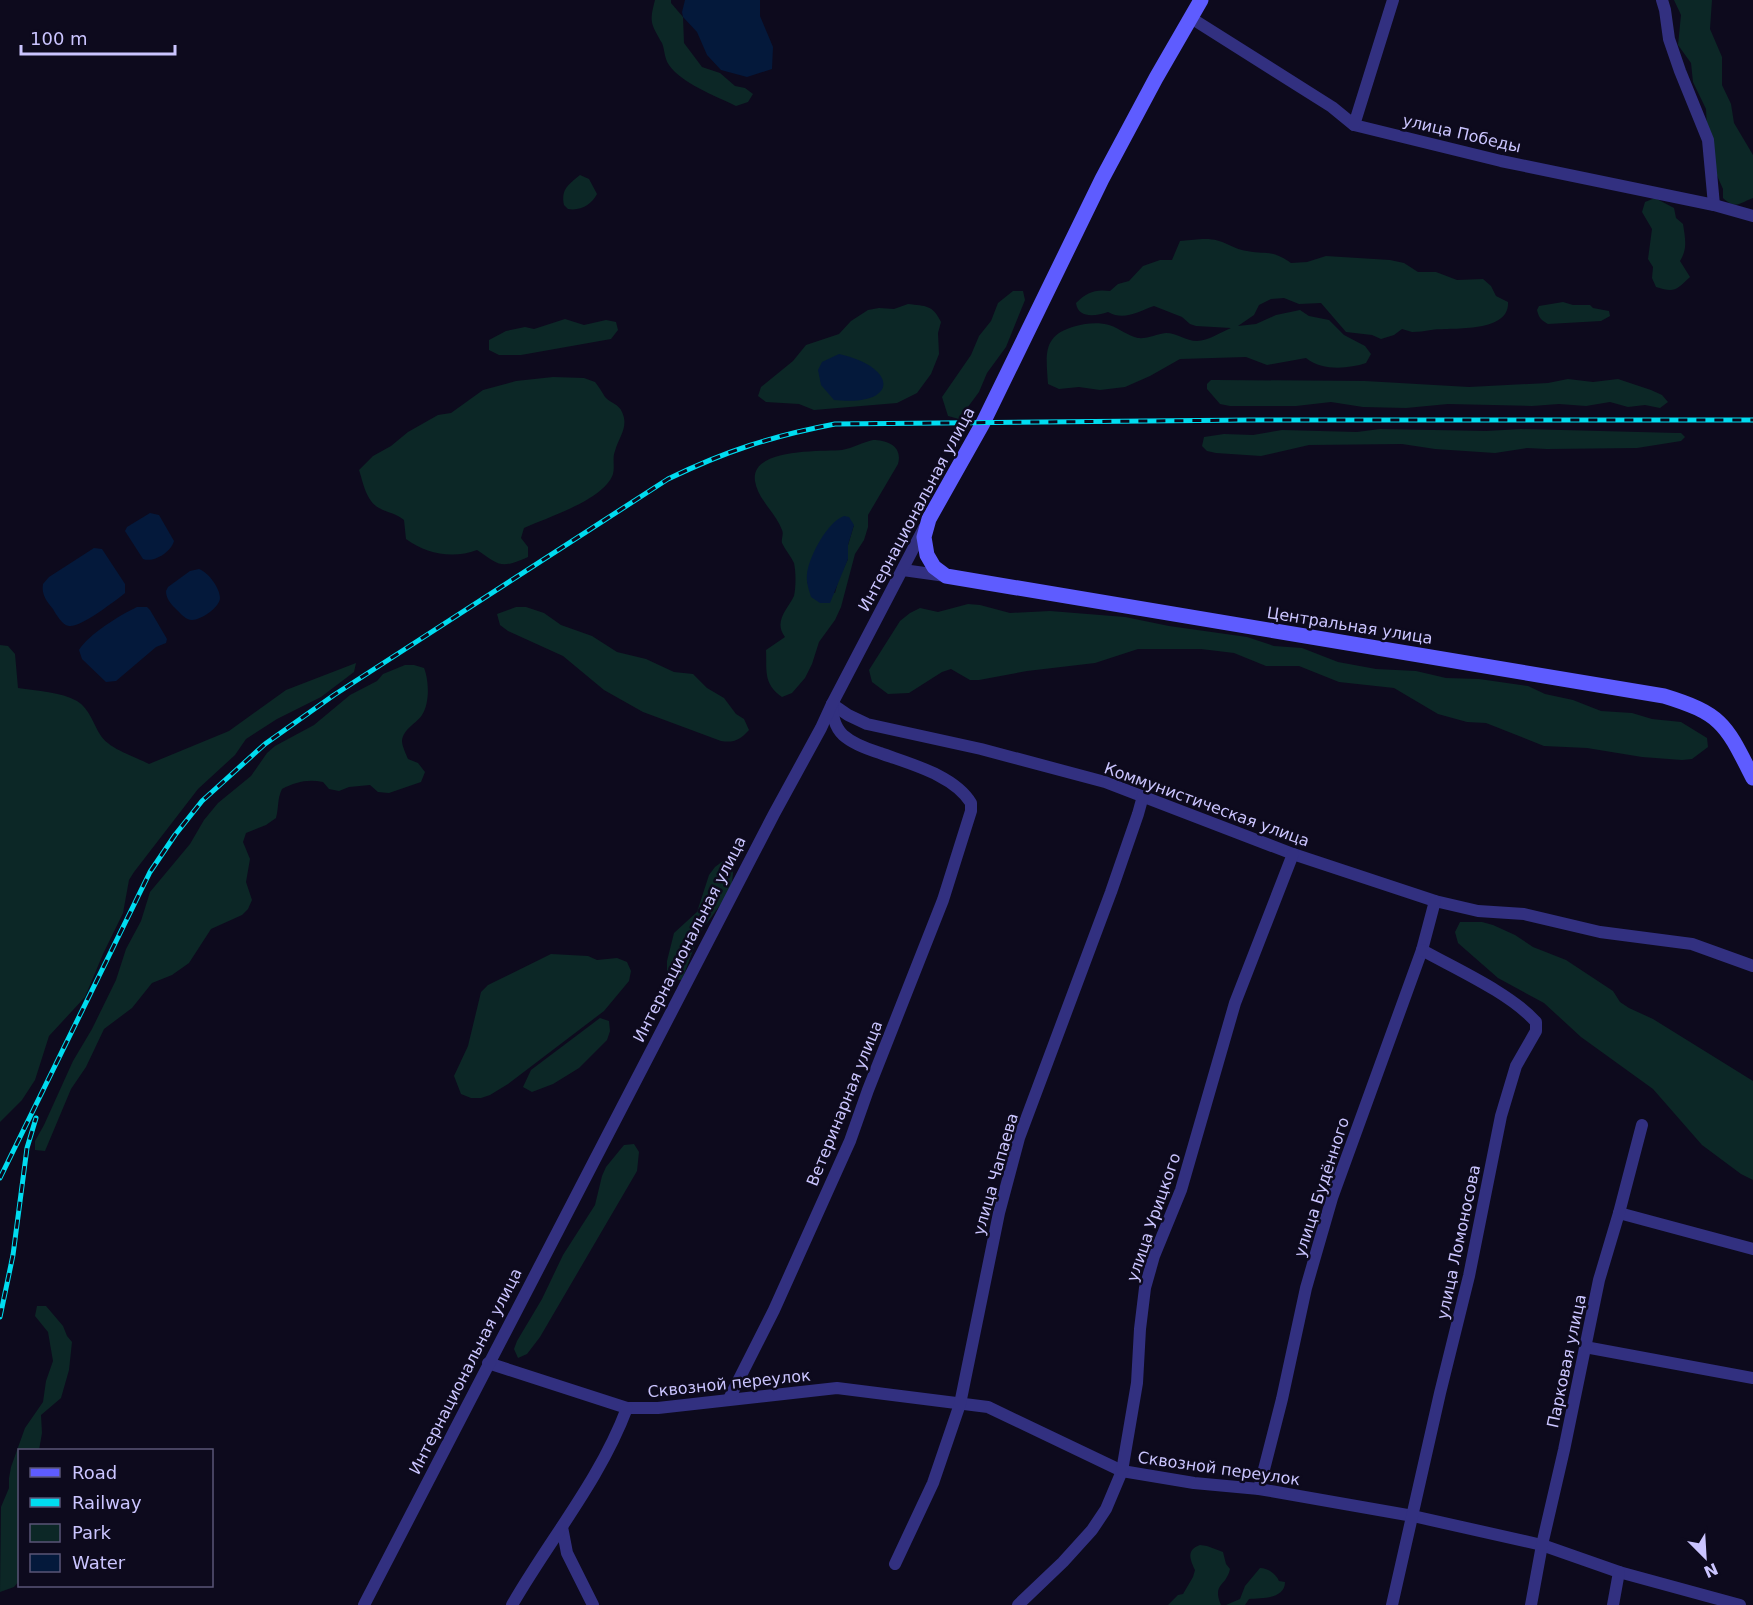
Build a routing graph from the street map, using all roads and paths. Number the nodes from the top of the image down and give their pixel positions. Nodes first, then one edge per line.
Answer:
1 (1201, 0) edge
2 (1393, 0) edge
3 (1662, 0) edge
4 (1191, 18) junction
5 (1354, 125) junction
6 (1714, 205) junction
7 (1753, 216) edge
8 (929, 519) junction
9 (903, 570) junction
10 (946, 576) junction
11 (832, 704) junction
12 (1753, 778) edge
13 (1143, 796) junction
14 (1293, 854) junction
15 (1435, 901) junction
16 (1422, 950) junction
17 (1753, 966) edge
18 (1642, 1125) dead end
19 (1619, 1213) junction
20 (1753, 1249) edge
21 (1585, 1347) junction
22 (488, 1363) junction
23 (1753, 1378) edge
24 (729, 1399) junction
25 (960, 1404) junction
26 (627, 1408) junction
27 (1122, 1471) junction
28 (1259, 1489) junction
29 (1413, 1516) junction
30 (562, 1527) junction
31 (1542, 1545) junction
32 (895, 1564) dead end
33 (1619, 1572) junction
34 (364, 1605) edge
35 (512, 1605) edge
36 (593, 1605) edge
37 (1018, 1605) edge
38 (1392, 1605) edge
39 (1531, 1605) edge
40 (1613, 1605) edge
41 (1740, 1605) edge

1 - 4 street
2 - 5 street
3 - 6 street
4 - 5 street, улица Победы
4 - 8 street, Интернациональная улица
5 - 6 street, улица Победы
6 - 7 street, улица Победы
8 - 9 street, Интернациональная улица
8 - 10 street
9 - 10 street, Центральная улица
9 - 11 street, Интернациональная улица
10 - 12 street, Центральная улица
11 - 13 street, Коммунистическая улица
11 - 22 street, Интернациональная улица
11 - 24 street, Ветеринарная улица
13 - 14 street, Коммунистическая улица
13 - 25 street, улица Чапаева
14 - 15 street, Коммунистическая улица
14 - 27 street, улица Урицкого
15 - 16 street, улица Будённого
15 - 17 street, Коммунистическая улица
16 - 28 street, улица Будённого
16 - 29 street, улица Ломоносова
18 - 19 street, Парковая улица
19 - 20 street
19 - 21 street, Парковая улица
21 - 23 street
21 - 31 street, Парковая улица
22 - 26 street, Сквозной переулок
22 - 34 street, Интернациональная улица
24 - 25 street, Сквозной переулок
24 - 26 street, Сквозной переулок
25 - 27 street, Сквозной переулок
25 - 32 street, улица Чапаева
26 - 30 street
27 - 28 street, Сквозной переулок
27 - 37 street, улица Урицкого
28 - 29 street, Сквозной переулок
29 - 31 street, Сквозной переулок
29 - 38 street, улица Ломоносова
30 - 35 street
30 - 36 street
31 - 33 street, Сквозной переулок
31 - 39 street, Парковая улица
33 - 40 street
33 - 41 street, Сквозной переулок

